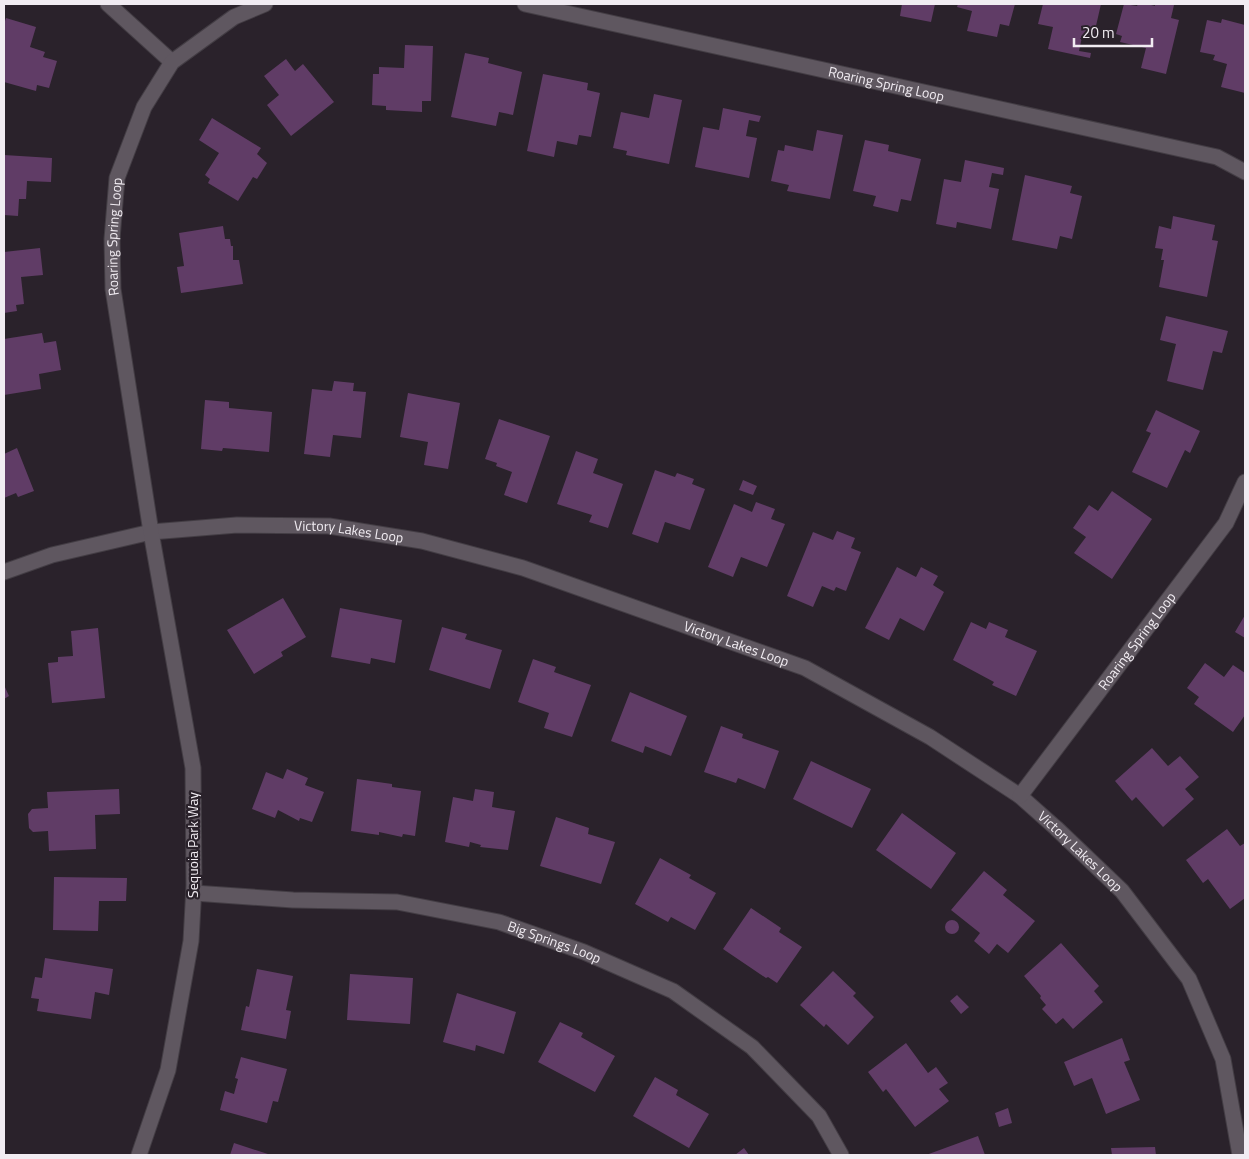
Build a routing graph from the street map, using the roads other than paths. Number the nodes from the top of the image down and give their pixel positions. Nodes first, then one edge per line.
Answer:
1 (108, 4) edge
2 (265, 4) edge
3 (525, 4) edge
4 (172, 62) junction
5 (1245, 172) edge
6 (1245, 482) edge
7 (151, 532) junction
8 (4, 572) edge
9 (1020, 796) junction
10 (194, 893) junction
11 (139, 1155) edge
12 (841, 1155) edge
13 (1240, 1155) edge

1 - 4 street
2 - 4 street, Roaring Spring Loop
3 - 5 street, Roaring Spring Loop
4 - 7 street, Roaring Spring Loop
6 - 9 street, Roaring Spring Loop
7 - 8 street, Victory Lakes Loop
7 - 9 street, Victory Lakes Loop
7 - 10 street, Sequoia Park Way
9 - 13 street, Victory Lakes Loop
10 - 11 street, Sequoia Park Way
10 - 12 street, Big Springs Loop

